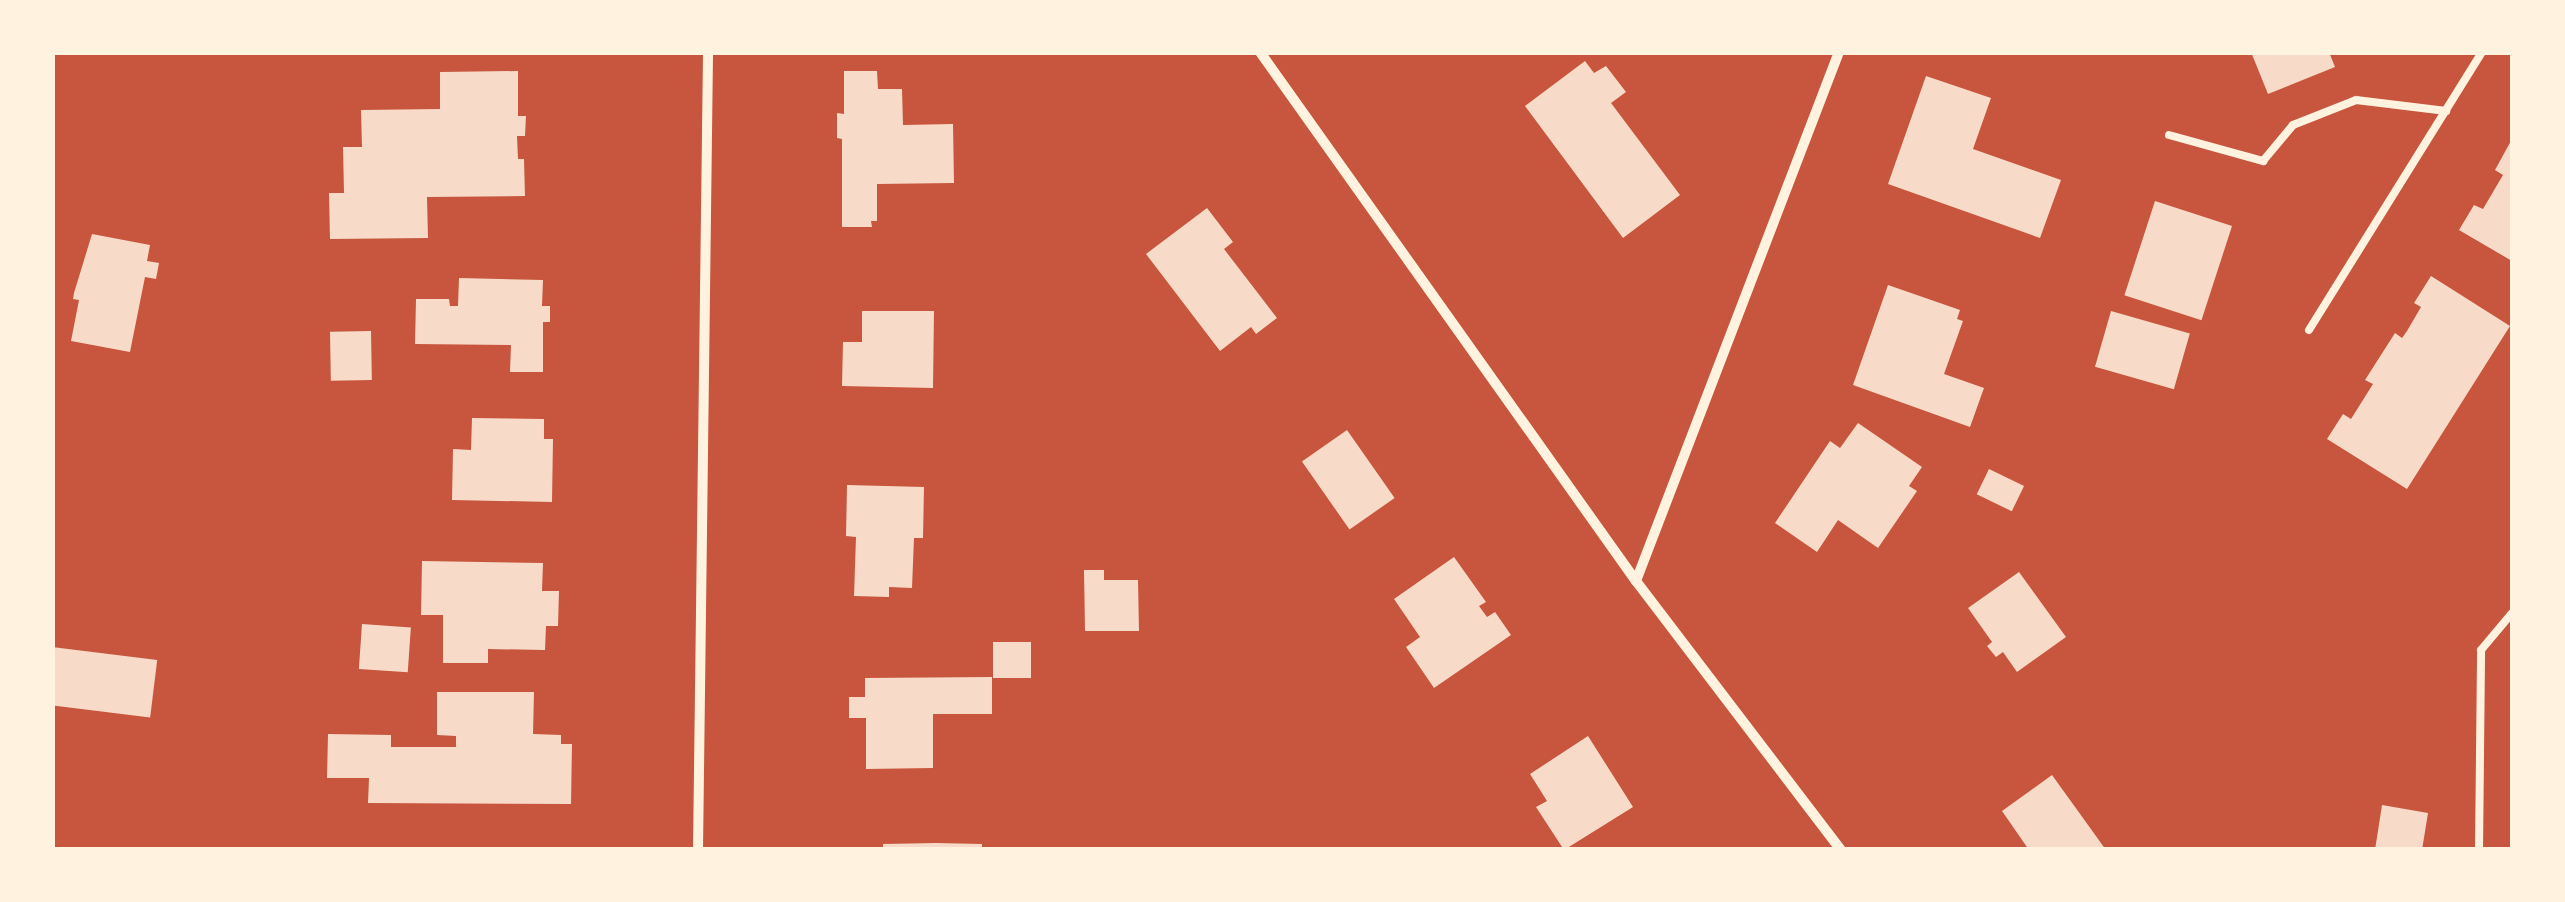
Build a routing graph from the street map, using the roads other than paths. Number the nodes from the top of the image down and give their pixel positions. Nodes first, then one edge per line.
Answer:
1 (708, 52) edge
2 (1260, 52) edge
3 (1839, 52) edge
4 (2482, 52) edge
5 (2446, 111) junction
6 (2169, 134) dead end
7 (2309, 330) dead end
8 (1636, 581) junction
9 (2512, 613) edge
10 (698, 850) edge
11 (1841, 850) edge
12 (2480, 850) edge

1 - 10 street
2 - 8 street
3 - 8 street
4 - 5 lane
5 - 6 lane
5 - 7 lane
8 - 11 street
9 - 12 lane

